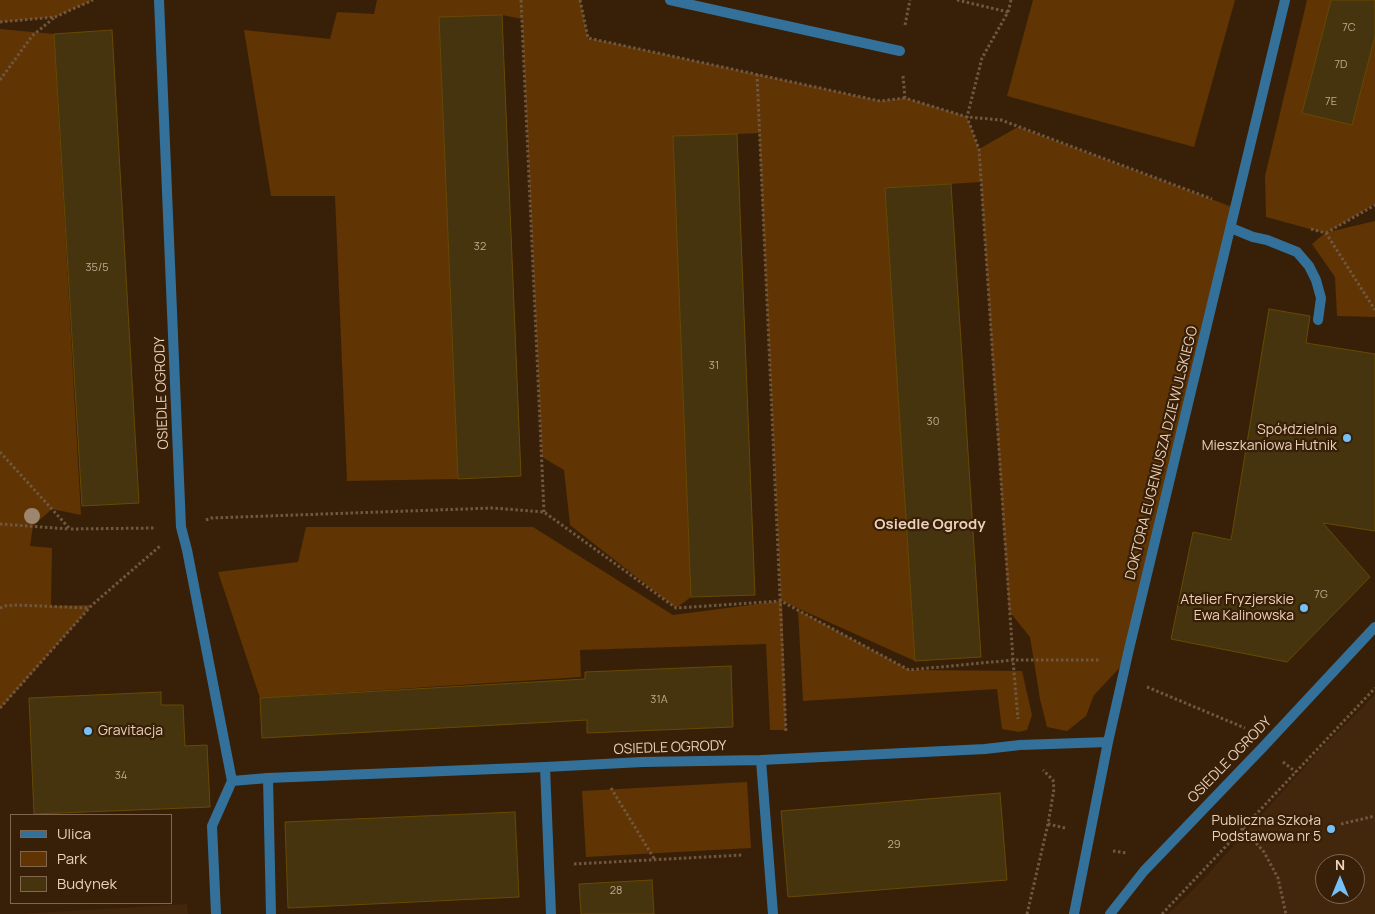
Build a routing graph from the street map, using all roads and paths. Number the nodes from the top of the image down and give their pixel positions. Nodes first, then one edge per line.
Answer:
1 (93, 0) edge
2 (158, 0) edge
3 (521, 0) edge
4 (580, 0) edge
5 (670, 0) edge
6 (957, 0) edge
7 (1011, 0) edge
8 (1285, 0) edge
9 (1008, 12) junction
10 (55, 17) junction
11 (0, 22) edge
12 (900, 51) joint
13 (757, 74) junction
14 (0, 80) edge
15 (905, 98) junction
16 (967, 117) junction
17 (1375, 205) edge
18 (1236, 208) junction
19 (1231, 228) junction
20 (1309, 228) dead end
21 (1326, 233) junction
22 (1375, 310) edge
23 (1318, 320) dead end
24 (0, 452) edge
25 (544, 512) junction
26 (0, 524) edge
27 (181, 527) junction
28 (70, 529) junction
29 (781, 601) junction
30 (0, 608) edge
31 (90, 608) junction
32 (1375, 628) edge
33 (1013, 660) junction
34 (1127, 660) junction
35 (1375, 688) edge
36 (1143, 695) dead end
37 (0, 708) edge
38 (1108, 742) junction
39 (1020, 745) junction
40 (1264, 746) junction
41 (787, 758) junction
42 (761, 760) junction
43 (596, 764) junction
44 (545, 767) junction
45 (1040, 767) dead end
46 (268, 778) junction
47 (232, 781) junction
48 (1375, 816) edge
49 (1341, 824) dead end
50 (1243, 828) junction
51 (1112, 843) dead end
52 (1128, 853) dead end
53 (768, 854) junction
54 (655, 860) junction
55 (549, 865) junction
56 (216, 914) edge
57 (271, 914) edge
58 (551, 914) edge
59 (773, 914) edge
60 (1027, 914) edge
61 (1074, 914) edge
62 (1110, 914) edge
63 (1162, 914) edge
64 (1286, 914) edge

1 - 10 path
2 - 27 street, OSIEDLE OGRODY
3 - 25 path
4 - 13 path
5 - 12 street
6 - 9 path
7 - 9 path
8 - 18 street, DOKTORA EUGENIUSZA DZIEWULSKIEGO
9 - 16 path
10 - 11 path
10 - 14 path
12 - 15 path
13 - 15 path
13 - 29 path
15 - 16 path
16 - 18 path
16 - 33 path
17 - 21 path
18 - 19 street, DOKTORA EUGENIUSZA DZIEWULSKIEGO
19 - 23 street
19 - 34 street, DOKTORA EUGENIUSZA DZIEWULSKIEGO
20 - 21 path
21 - 22 path
24 - 28 path
25 - 27 path
25 - 29 path
26 - 28 path
27 - 28 path
27 - 31 path
27 - 47 street, OSIEDLE OGRODY
29 - 33 path
29 - 41 path
30 - 31 path
31 - 37 path
32 - 40 street, OSIEDLE OGRODY
33 - 34 path
33 - 39 path
34 - 38 street, DOKTORA EUGENIUSZA DZIEWULSKIEGO
35 - 50 path
36 - 40 path
38 - 39 street, OSIEDLE OGRODY
38 - 61 street, DOKTORA EUGENIUSZA DZIEWULSKIEGO
39 - 41 street, OSIEDLE OGRODY
40 - 62 street, OSIEDLE OGRODY
41 - 42 street, OSIEDLE OGRODY
42 - 43 street, OSIEDLE OGRODY
42 - 53 street
43 - 44 street, OSIEDLE OGRODY
43 - 54 path
44 - 46 street, OSIEDLE OGRODY
44 - 55 street
45 - 60 path
46 - 47 street, OSIEDLE OGRODY
46 - 57 street
47 - 56 street
48 - 49 path
50 - 63 path
50 - 64 path
51 - 52 path
53 - 54 path
53 - 59 street
54 - 55 path
55 - 58 street

